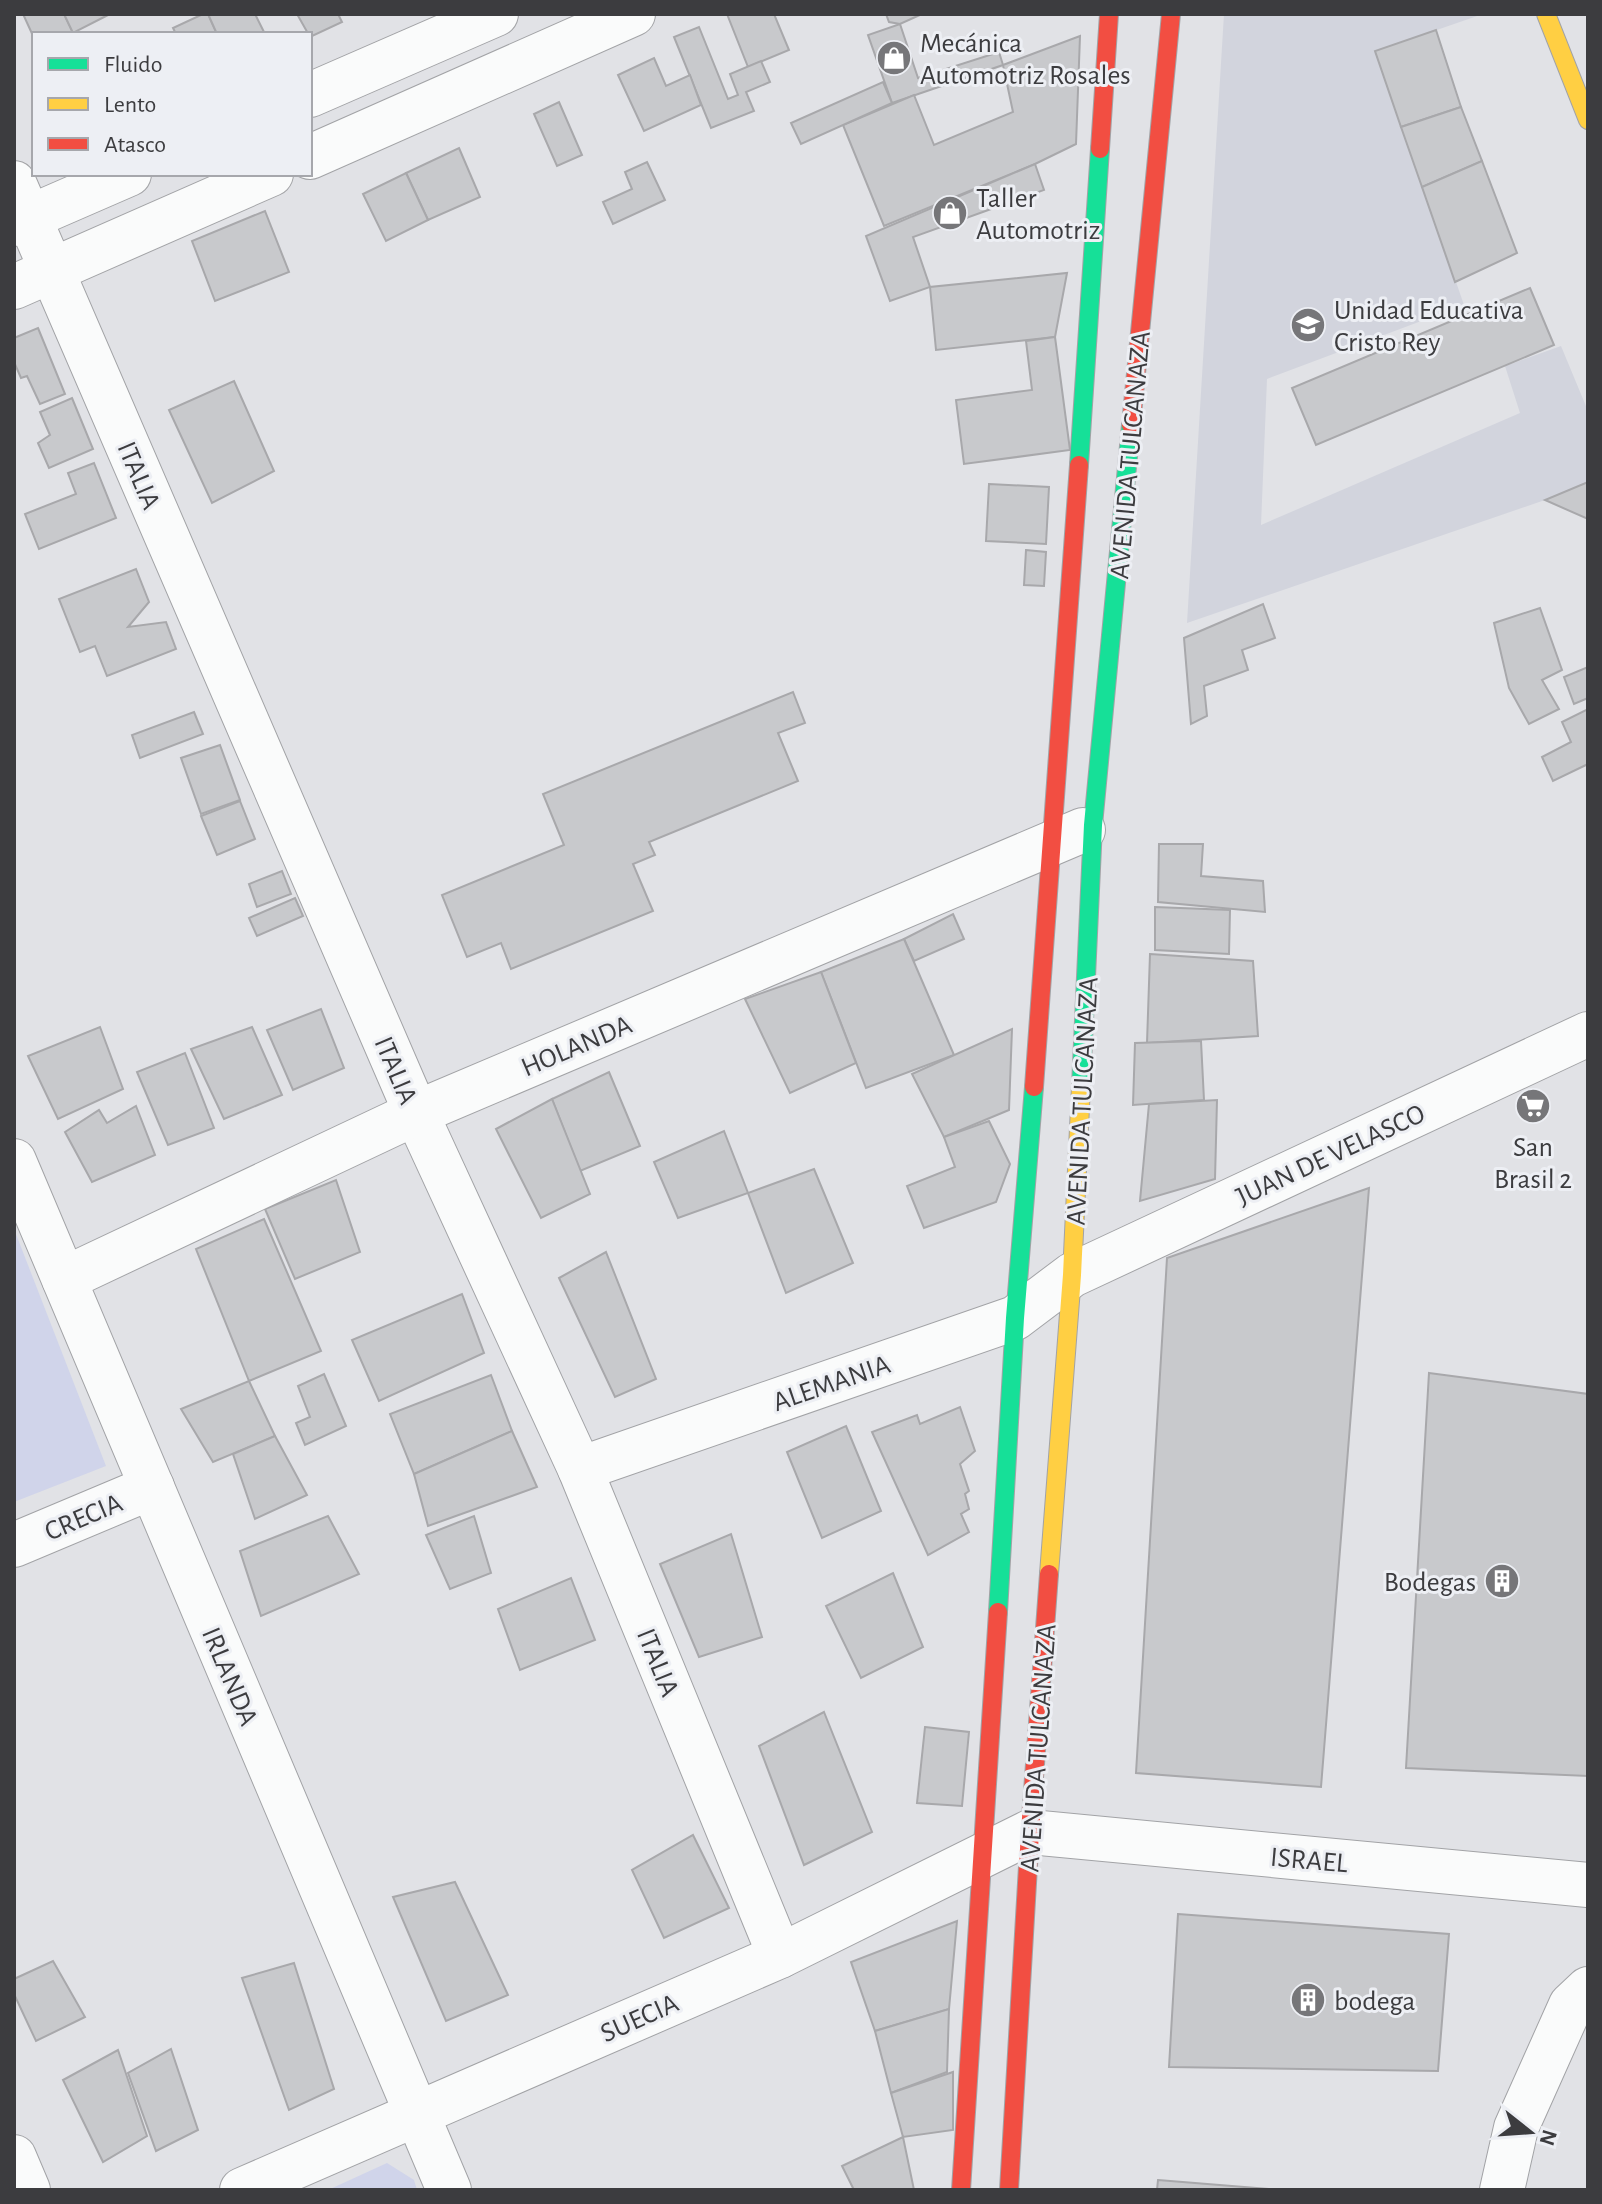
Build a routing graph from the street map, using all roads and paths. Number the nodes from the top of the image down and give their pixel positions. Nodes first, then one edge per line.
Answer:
1 (496, 14) edge
2 (633, 14) edge
3 (1109, 14) edge
4 (1171, 14) edge
5 (1546, 14) edge
6 (312, 94) edge
7 (1588, 120) edge
8 (312, 156) edge
9 (123, 176) edge
10 (266, 176) edge
11 (19, 208) edge
12 (33, 279) edge
13 (1093, 825) junction
14 (1053, 845) junction
15 (1588, 1034) edge
16 (416, 1113) junction
17 (14, 1161) edge
18 (1072, 1275) junction
19 (64, 1279) junction
20 (1015, 1318) junction
21 (580, 1469) junction
22 (152, 1487) junction
23 (14, 1545) edge
24 (1030, 1832) junction
25 (984, 1856) junction
26 (1588, 1885) edge
27 (780, 1956) junction
28 (1588, 1989) edge
29 (417, 2114) junction
30 (14, 2157) edge
31 (28, 2190) edge
32 (242, 2190) edge
33 (449, 2190) edge
34 (961, 2190) edge
35 (1009, 2190) edge
36 (1502, 2190) edge

1 - 6 street
2 - 8 street
3 - 14 street, AVENIDA TULCANAZA
4 - 13 street, AVENIDA TULCANAZA
5 - 7 street
9 - 11 street
10 - 12 street
11 - 12 street, ITALIA
12 - 16 street, ITALIA
13 - 14 street, HOLANDA
13 - 18 street, AVENIDA TULCANAZA
14 - 16 street, HOLANDA
14 - 20 street, AVENIDA TULCANAZA
15 - 18 street, JUAN DE VELASCO
16 - 19 street, HOLANDA
16 - 21 street, ITALIA
17 - 19 street, IRLANDA
18 - 20 street, ALEMANIA
18 - 24 street, AVENIDA TULCANAZA
19 - 22 street, IRLANDA
20 - 21 street, ALEMANIA
20 - 25 street, AVENIDA TULCANAZA
21 - 27 street, ITALIA
22 - 23 street, CRECIA
22 - 29 street, IRLANDA
24 - 25 street, SUECIA
24 - 26 street, ISRAEL
24 - 35 street, AVENIDA TULCANAZA
25 - 27 street, SUECIA
25 - 34 street, AVENIDA TULCANAZA
27 - 29 street, SUECIA
28 - 36 street
29 - 32 street, SUECIA
29 - 33 street, IRLANDA
30 - 31 street

